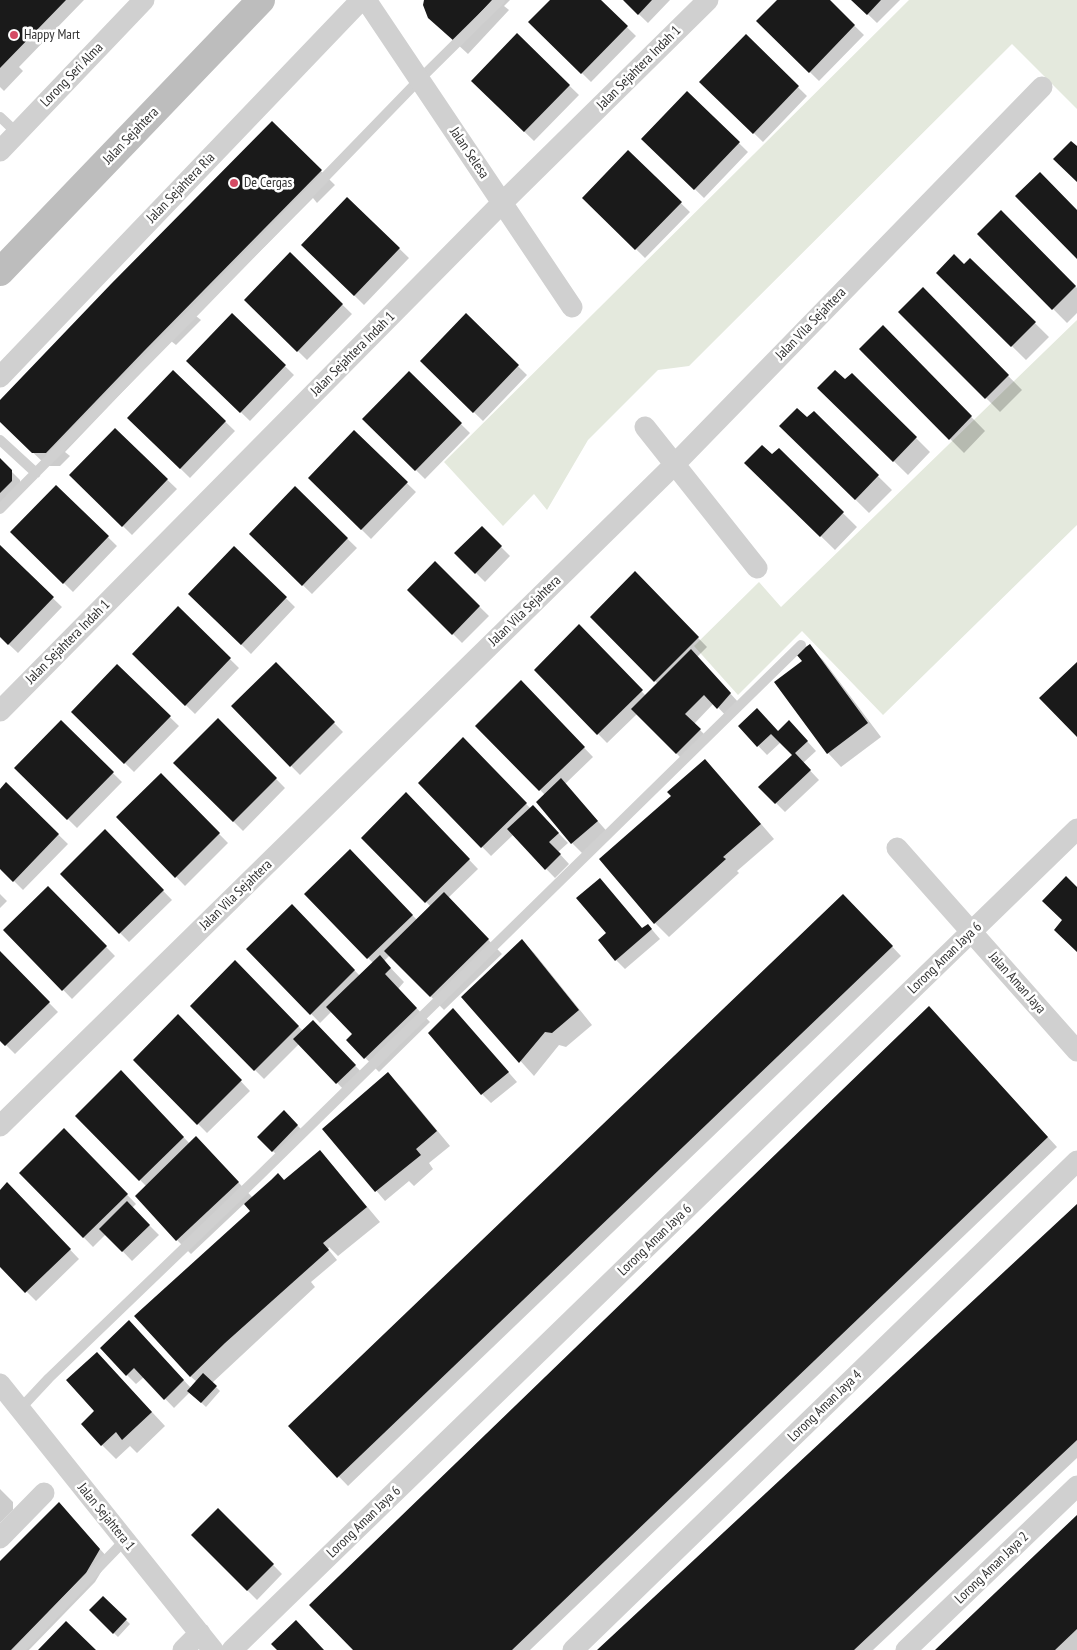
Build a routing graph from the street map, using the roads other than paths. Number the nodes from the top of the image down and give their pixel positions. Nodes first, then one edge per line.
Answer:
1 (144, 0) edge
2 (261, 0) edge
3 (361, 0) edge
4 (366, 0) edge
5 (500, 0) edge
6 (708, 0) edge
7 (419, 80) junction
8 (1042, 87) dead end
9 (0, 117) edge
10 (16, 133) junction
11 (0, 151) edge
12 (502, 203) junction
13 (0, 272) edge
14 (572, 306) dead end
15 (0, 377) edge
16 (646, 427) dead end
17 (0, 440) edge
18 (675, 464) junction
19 (36, 473) junction
20 (0, 509) edge
21 (757, 568) dead end
22 (801, 645) dead end
23 (0, 711) edge
24 (1077, 829) edge
25 (897, 848) dead end
26 (972, 932) junction
27 (1077, 1051) edge
28 (0, 1126) edge
29 (1077, 1161) edge
30 (1, 1387) edge
31 (20, 1409) junction
32 (1077, 1486) edge
33 (44, 1493) dead end
34 (0, 1538) edge
35 (125, 1540) junction
36 (200, 1634) junction
37 (19, 1650) edge
38 (183, 1650) edge
39 (213, 1650) edge
40 (232, 1650) edge
41 (574, 1650) edge
42 (906, 1650) edge

1 - 10 street, Lorong Seri Alma
2 - 13 main road, Jalan Sejahtera
3 - 15 street, Jalan Sejahtera Ria
4 - 7 street, Jalan Selesa
5 - 7 lane
6 - 12 street, Jalan Sejahtera Indah 1
7 - 12 street, Jalan Selesa
7 - 19 lane
8 - 18 street, Jalan Vila Sejahtera
9 - 10 lane
10 - 11 street, Lorong Seri Alma
12 - 14 street, Jalan Selesa
12 - 23 street, Jalan Sejahtera Indah 1
16 - 18 street
17 - 19 lane
18 - 21 street
18 - 28 street, Jalan Vila Sejahtera
19 - 20 lane
22 - 31 lane
24 - 26 street, Lorong Aman Jaya 6
25 - 26 street, Jalan Aman Jaya
26 - 27 street, Jalan Aman Jaya
26 - 40 street, Lorong Aman Jaya 6
29 - 41 street, Lorong Aman Jaya 4
30 - 31 street, Jalan Sejahtera 1
31 - 35 street, Jalan Sejahtera 1
32 - 42 street, Lorong Aman Jaya 2
33 - 34 street
35 - 36 street, Jalan Sejahtera 1
35 - 37 lane
36 - 38 street
36 - 39 street, Jalan Sejahtera 1

